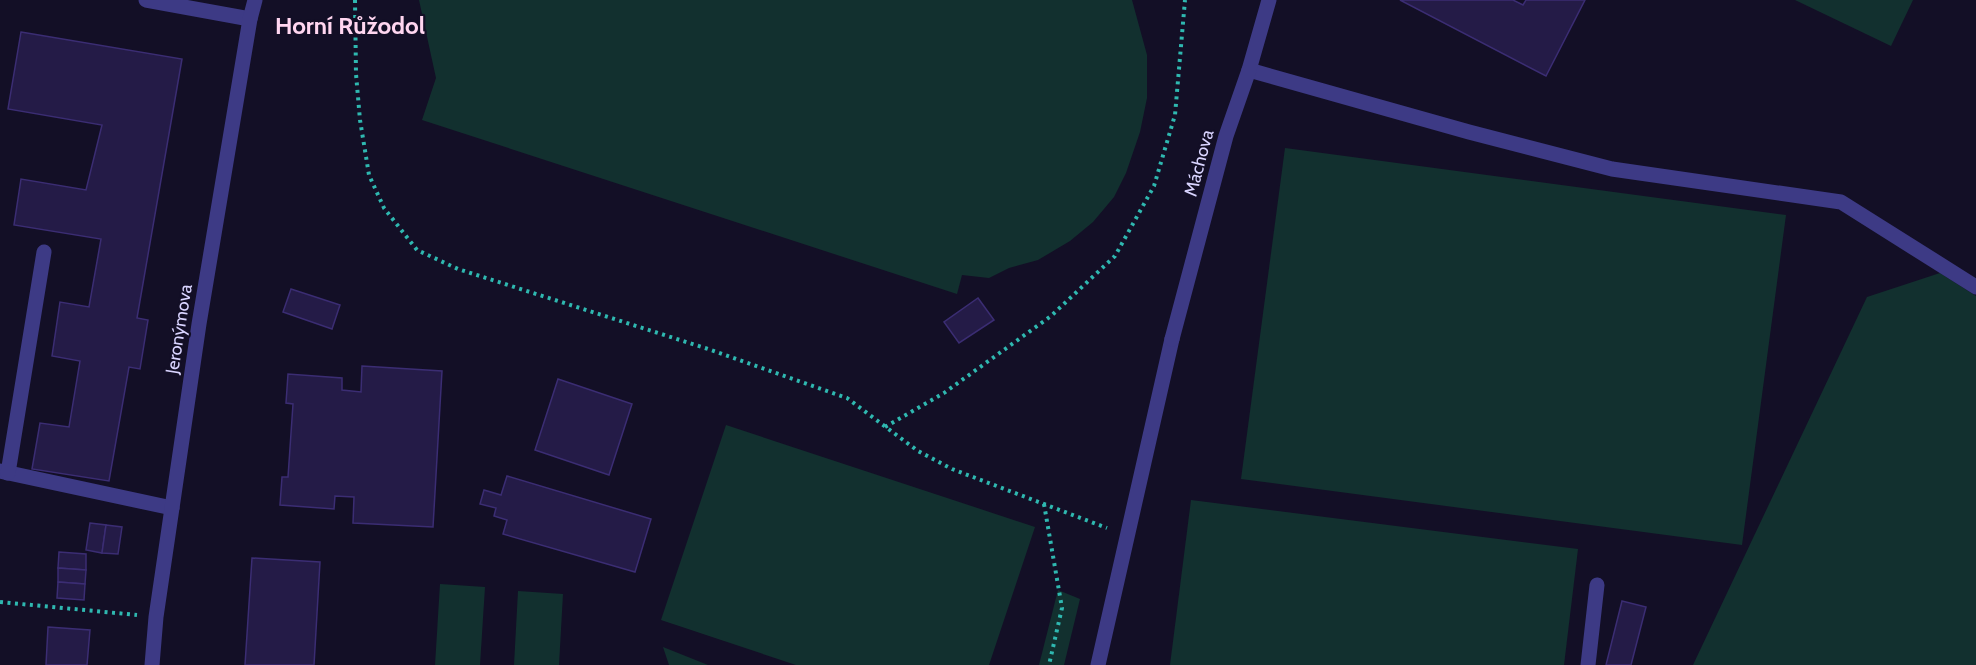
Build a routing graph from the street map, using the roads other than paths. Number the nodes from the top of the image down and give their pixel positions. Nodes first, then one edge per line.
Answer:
1 (146, 0) edge
2 (255, 0) edge
3 (1269, 0) edge
4 (250, 19) junction
5 (1249, 70) junction
6 (44, 252) dead end
7 (1976, 287) edge
8 (4, 472) edge
9 (172, 508) junction
10 (1597, 585) dead end
11 (152, 665) edge
12 (1098, 665) edge
13 (1588, 665) edge

1 - 4 street
2 - 4 street, Jeronýmova
3 - 5 street, Máchova
4 - 9 street, Jeronýmova
5 - 7 street
5 - 12 street, Máchova
6 - 8 street
8 - 9 street
9 - 11 street, Jeronýmova
10 - 13 street

